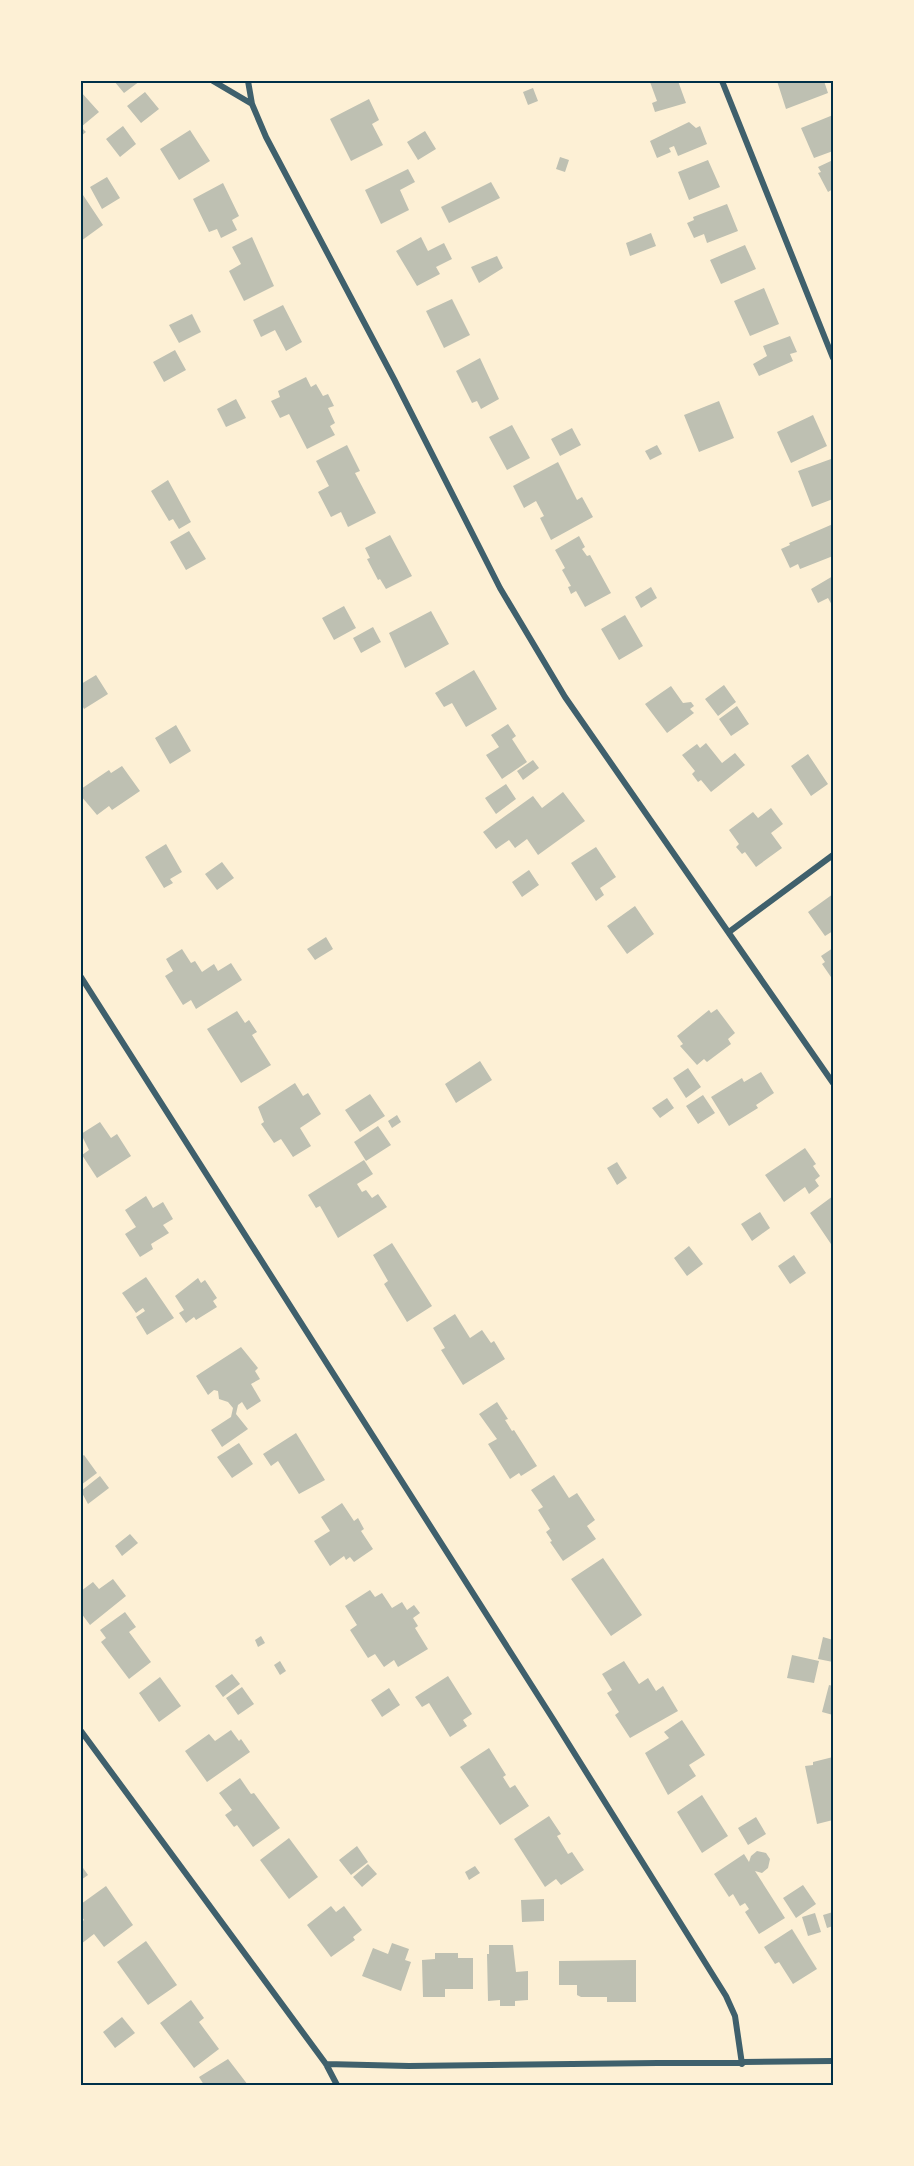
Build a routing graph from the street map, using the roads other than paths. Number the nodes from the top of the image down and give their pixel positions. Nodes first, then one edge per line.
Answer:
1 (213, 81) edge
2 (248, 81) edge
3 (722, 81) edge
4 (252, 104) junction
5 (833, 358) edge
6 (833, 855) edge
7 (729, 932) junction
8 (81, 977) edge
9 (833, 1083) edge
10 (81, 1731) edge
11 (833, 2061) edge
12 (326, 2064) junction
13 (742, 2064) junction
14 (337, 2085) edge

1 - 4 street
2 - 4 street
3 - 5 street
4 - 7 street
6 - 7 street
7 - 9 street
8 - 13 street
10 - 12 street
11 - 13 street
12 - 13 street
12 - 14 street

